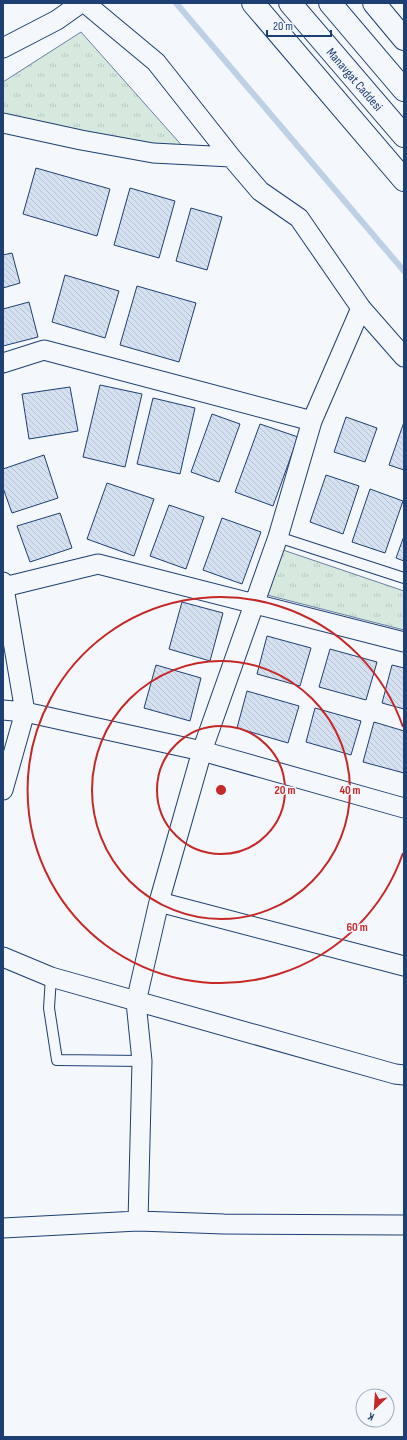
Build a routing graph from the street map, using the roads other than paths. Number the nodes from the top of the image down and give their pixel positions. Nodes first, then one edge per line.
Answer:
1 (81, 3) edge
2 (85, 3) edge
3 (253, 3) edge
4 (290, 3) edge
5 (330, 3) edge
6 (374, 3) edge
7 (404, 39) edge
8 (3, 48) edge
9 (404, 90) edge
10 (3, 123) edge
11 (404, 136) edge
12 (231, 157) junction
13 (404, 180) edge
14 (361, 308) junction
15 (404, 357) edge
16 (3, 363) edge
17 (312, 421) junction
18 (278, 537) junction
19 (404, 578) edge
20 (4, 585) edge
21 (254, 604) junction
22 (404, 642) edge
23 (3, 710) edge
24 (25, 712) junction
25 (202, 751) junction
26 (3, 790) edge
27 (404, 808) edge
28 (159, 902) junction
29 (3, 957) edge
30 (404, 966) edge
31 (51, 977) junction
32 (136, 1002) junction
33 (142, 1061) junction
34 (404, 1075) edge
35 (138, 1221) junction
36 (404, 1225) edge
37 (3, 1228) edge

1 - 8 street
2 - 12 street
3 - 13 main road
4 - 11 main road, Manavgat Caddesi
5 - 9 main road
6 - 7 main road
10 - 12 street
12 - 14 street
14 - 15 street
14 - 17 street
16 - 17 street
17 - 18 street
18 - 19 lane
18 - 21 street
20 - 21 street
20 - 24 street
21 - 22 street
21 - 25 street
23 - 24 street
24 - 25 street
24 - 26 street
25 - 27 street
25 - 28 street
28 - 30 street
28 - 32 street
29 - 31 street
31 - 32 street
31 - 33 lane
32 - 33 street
32 - 34 street
33 - 35 street
35 - 36 street
35 - 37 street

